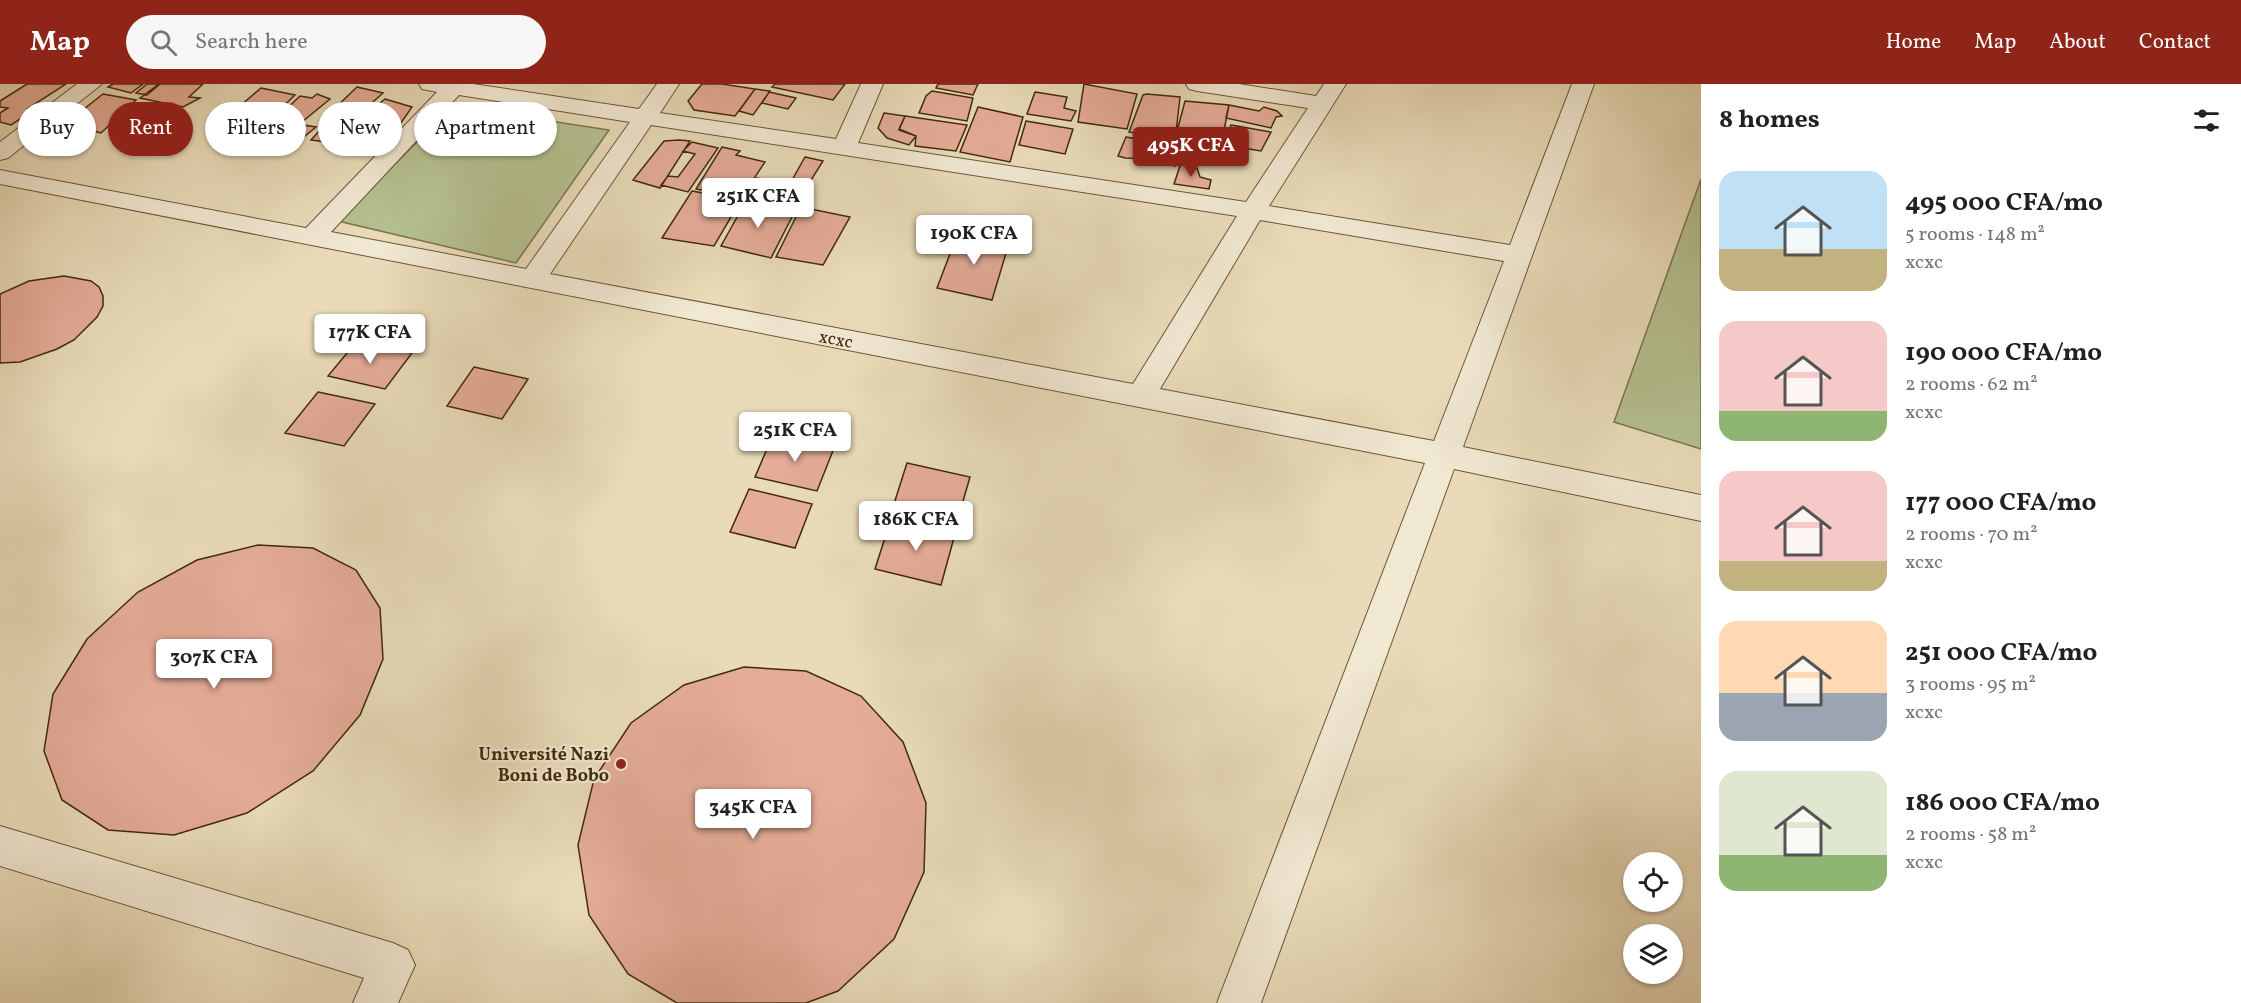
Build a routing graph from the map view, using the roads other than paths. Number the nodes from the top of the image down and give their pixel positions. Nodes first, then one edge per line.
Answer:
1 (91, 84) edge
2 (668, 84) edge
3 (872, 84) edge
4 (1197, 84) edge
5 (1583, 84) edge
6 (441, 86) edge
7 (1329, 94) edge
8 (645, 117) junction
9 (844, 148) junction
10 (0, 153) edge
11 (0, 177) edge
12 (1253, 211) junction
13 (311, 238) junction
14 (1519, 255) junction
15 (531, 281) junction
16 (1140, 398) junction
17 (1444, 455) junction
18 (1701, 508) edge
19 (0, 846) edge
20 (375, 1003) edge
21 (1239, 1003) edge

1 - 10 street
2 - 8 street
3 - 9 street
4 - 7 street
5 - 14 street
6 - 8 street
6 - 13 street
7 - 12 street
8 - 9 street
8 - 15 street
9 - 12 street
11 - 13 street, xcxc
12 - 14 street
12 - 16 street
13 - 15 street, xcxc
14 - 17 street
15 - 16 street, xcxc
16 - 17 street, xcxc
17 - 18 street, xcxc
17 - 21 street
19 - 20 street

